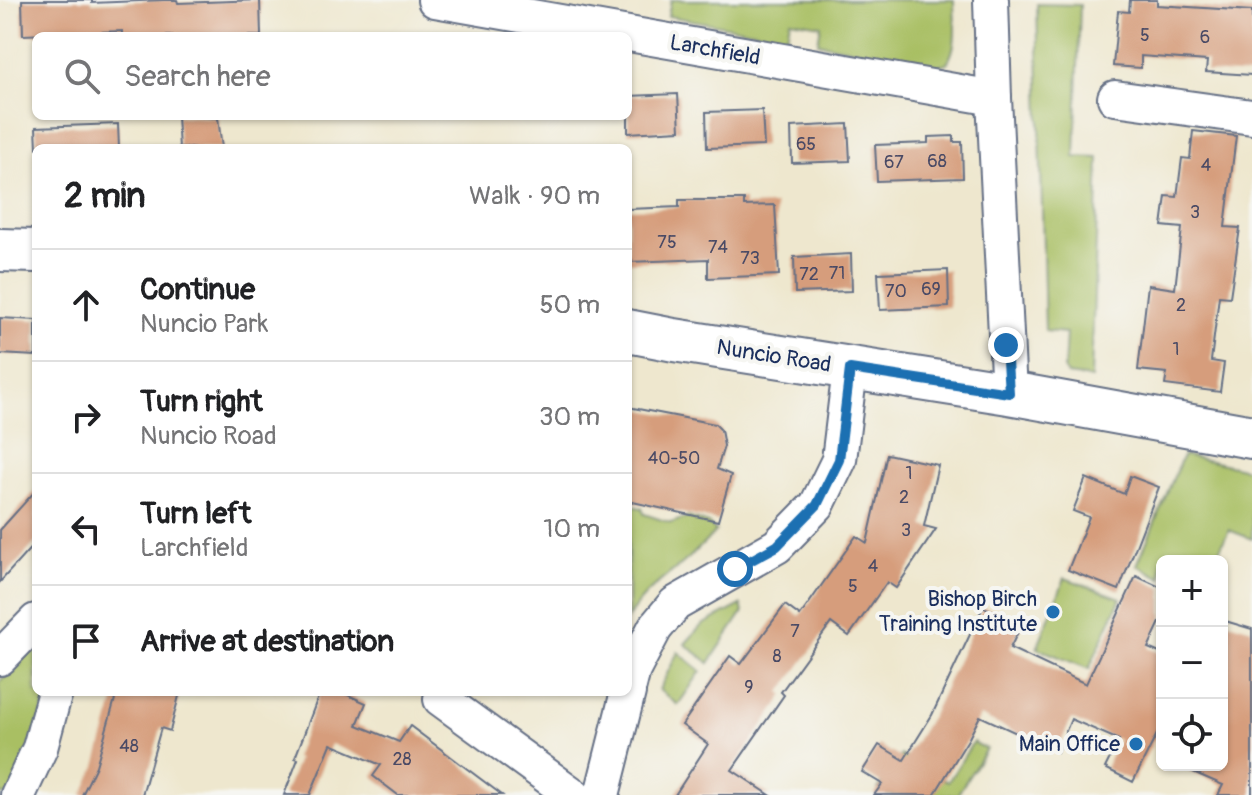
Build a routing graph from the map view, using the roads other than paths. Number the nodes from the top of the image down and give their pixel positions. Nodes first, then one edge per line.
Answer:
1 (435, 0) edge
2 (991, 0) edge
3 (618, 32) edge
4 (632, 35) edge
5 (994, 98) junction
6 (1115, 98) dead end
7 (1252, 117) edge
8 (0, 250) edge
9 (32, 251) edge
10 (632, 332) edge
11 (850, 369) junction
12 (1009, 393) junction
13 (1252, 437) edge
14 (32, 625) edge
15 (0, 658) edge
16 (632, 674) edge
17 (54, 696) edge
18 (627, 696) edge
19 (441, 699) dead end
20 (18, 795) edge
21 (573, 795) edge
22 (602, 795) edge

1 - 3 street, Larchfield
2 - 5 street
4 - 5 street, Larchfield
5 - 12 street
6 - 7 street
8 - 9 street
10 - 11 street, Nuncio Road
11 - 12 street, Nuncio Road
11 - 16 street
12 - 13 street, Nuncio Road
14 - 15 street
17 - 20 street
18 - 22 street
19 - 21 street

